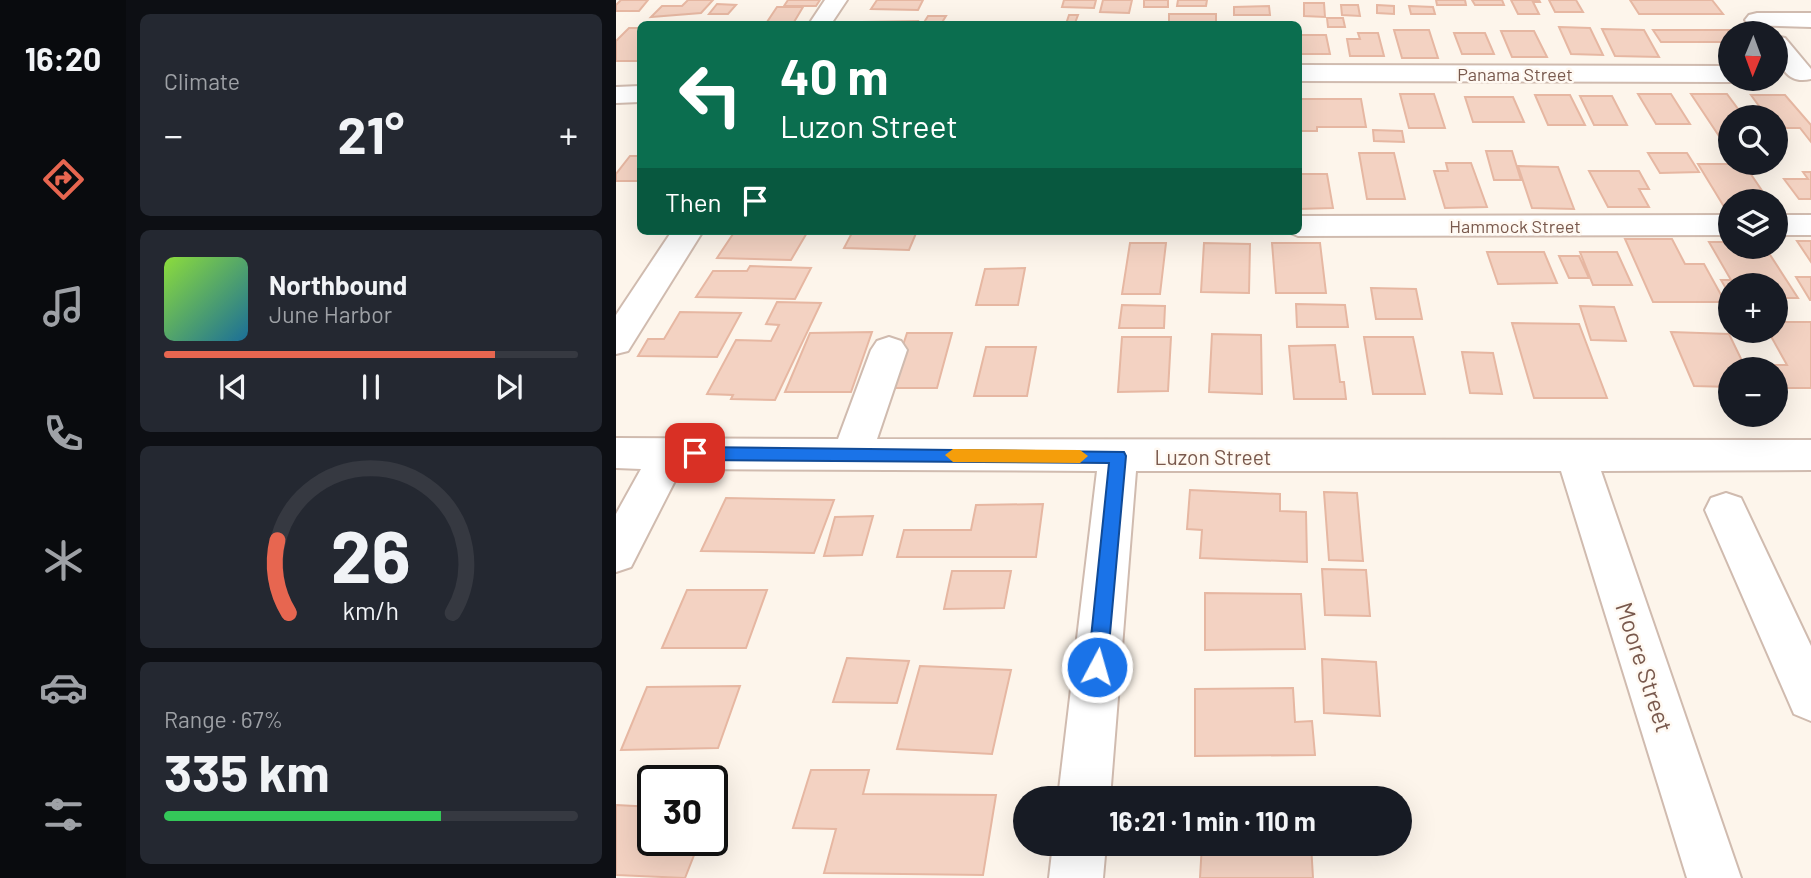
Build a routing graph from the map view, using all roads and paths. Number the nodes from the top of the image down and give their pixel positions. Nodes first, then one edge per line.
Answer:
1 (836, 0) edge
2 (1740, 0) edge
3 (1795, 0) edge
4 (1811, 19) edge
5 (822, 21) edge
6 (1758, 21) edge
7 (1788, 28) edge
8 (1788, 41) edge
9 (1811, 49) edge
10 (1788, 54) edge
11 (1302, 73) edge
12 (1718, 74) edge
13 (1788, 74) edge
14 (1807, 74) edge
15 (637, 94) edge
16 (616, 95) edge
17 (1718, 225) edge
18 (1788, 225) edge
19 (1811, 225) edge
20 (1302, 226) edge
21 (685, 235) edge
22 (616, 342) edge
23 (889, 350) dead end
24 (616, 453) edge
25 (668, 453) junction
26 (852, 455) junction
27 (1576, 455) junction
28 (1811, 455) edge
29 (1118, 456) junction
30 (1726, 510) dead end
31 (616, 554) edge
32 (1811, 698) edge
33 (1085, 786) edge
34 (1079, 856) edge
35 (1076, 878) edge
36 (1714, 878) edge

1 - 5 street
2 - 6 street
3 - 4 street
4 - 7 street
8 - 9 street
10 - 14 street
11 - 12 street, Panama Street
13 - 14 street
15 - 16 street
17 - 20 street, Hammock Street
18 - 19 street
21 - 22 street
23 - 26 street
24 - 25 street, Luzon Street
25 - 26 street, Luzon Street
25 - 31 street
26 - 29 street, Luzon Street
27 - 28 street, Luzon Street
27 - 29 street, Luzon Street
27 - 36 street, Moore Street
29 - 33 street
30 - 32 street
34 - 35 street

